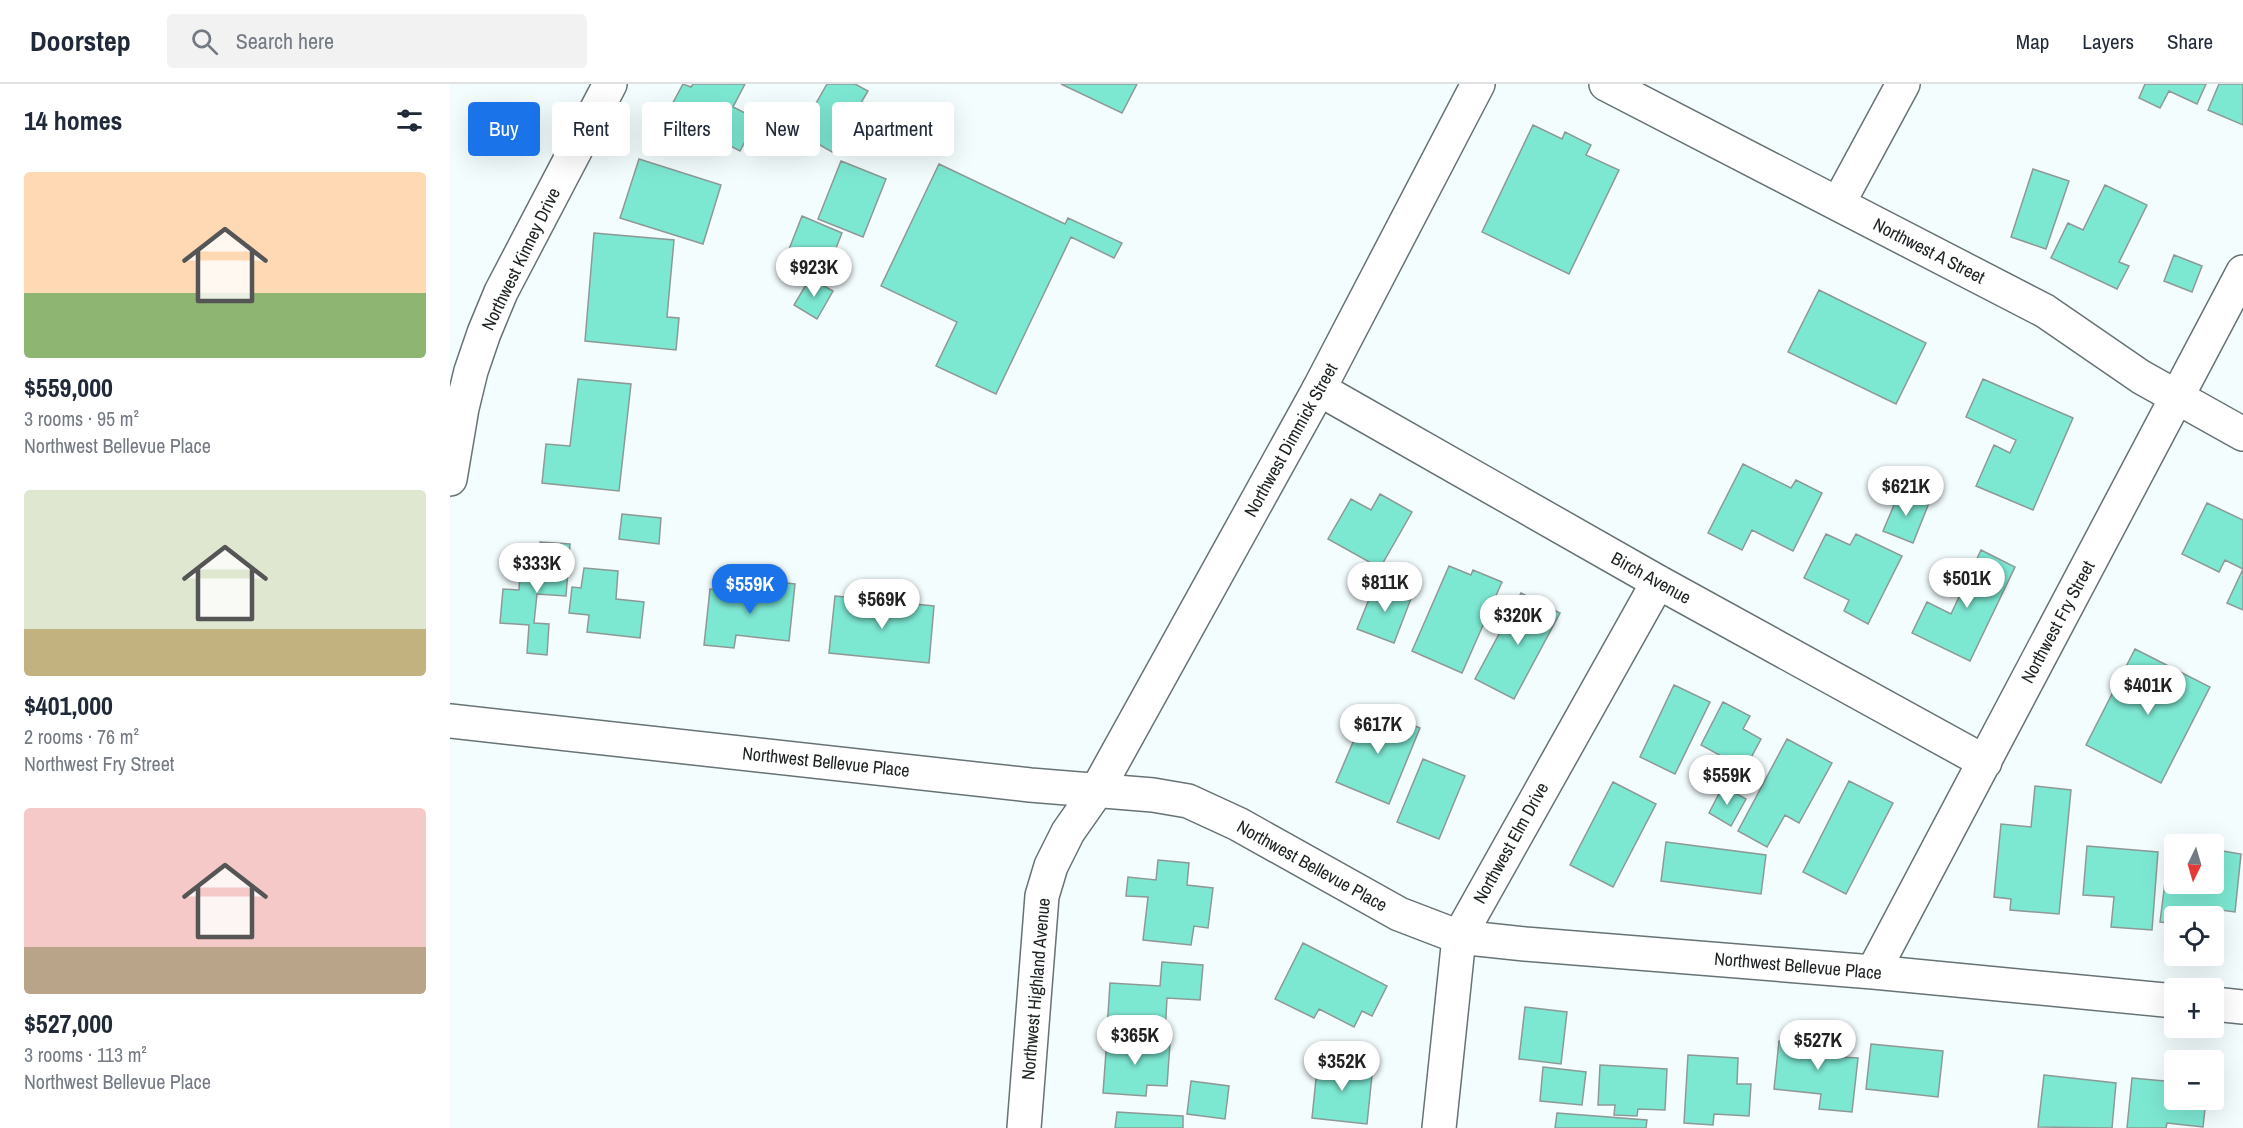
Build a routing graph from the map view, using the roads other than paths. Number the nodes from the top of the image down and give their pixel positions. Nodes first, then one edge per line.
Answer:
1 (610, 84) edge
2 (1479, 84) edge
3 (1606, 84) edge
4 (1903, 84) edge
5 (1838, 204) junction
6 (2243, 272) edge
7 (1319, 390) junction
8 (2176, 397) junction
9 (2243, 434) edge
10 (450, 479) edge
11 (1658, 582) junction
12 (450, 721) edge
13 (1984, 762) junction
14 (1096, 792) junction
15 (1458, 937) junction
16 (1873, 972) junction
17 (2164, 1000) edge
18 (2224, 1005) edge
19 (2243, 1007) edge
20 (1024, 1128) edge
21 (1439, 1128) edge

1 - 10 street, Northwest Kinney Drive
2 - 7 street, Northwest Dimmick Street
3 - 5 street, Northwest A Street
4 - 5 street
5 - 8 street, Northwest A Street
6 - 8 street, Northwest Fry Street
7 - 11 street, Birch Avenue
7 - 14 street, Northwest Dimmick Street
8 - 9 street, Northwest A Street
8 - 13 street, Northwest Fry Street
11 - 13 street, Birch Avenue
11 - 15 street, Northwest Elm Drive
12 - 14 street, Northwest Bellevue Place
13 - 16 street, Northwest Fry Street
14 - 15 street, Northwest Bellevue Place
14 - 20 street, Northwest Highland Avenue
15 - 16 street, Northwest Bellevue Place
15 - 21 street, Northwest Elm Drive
16 - 17 street, Northwest Bellevue Place
18 - 19 street

